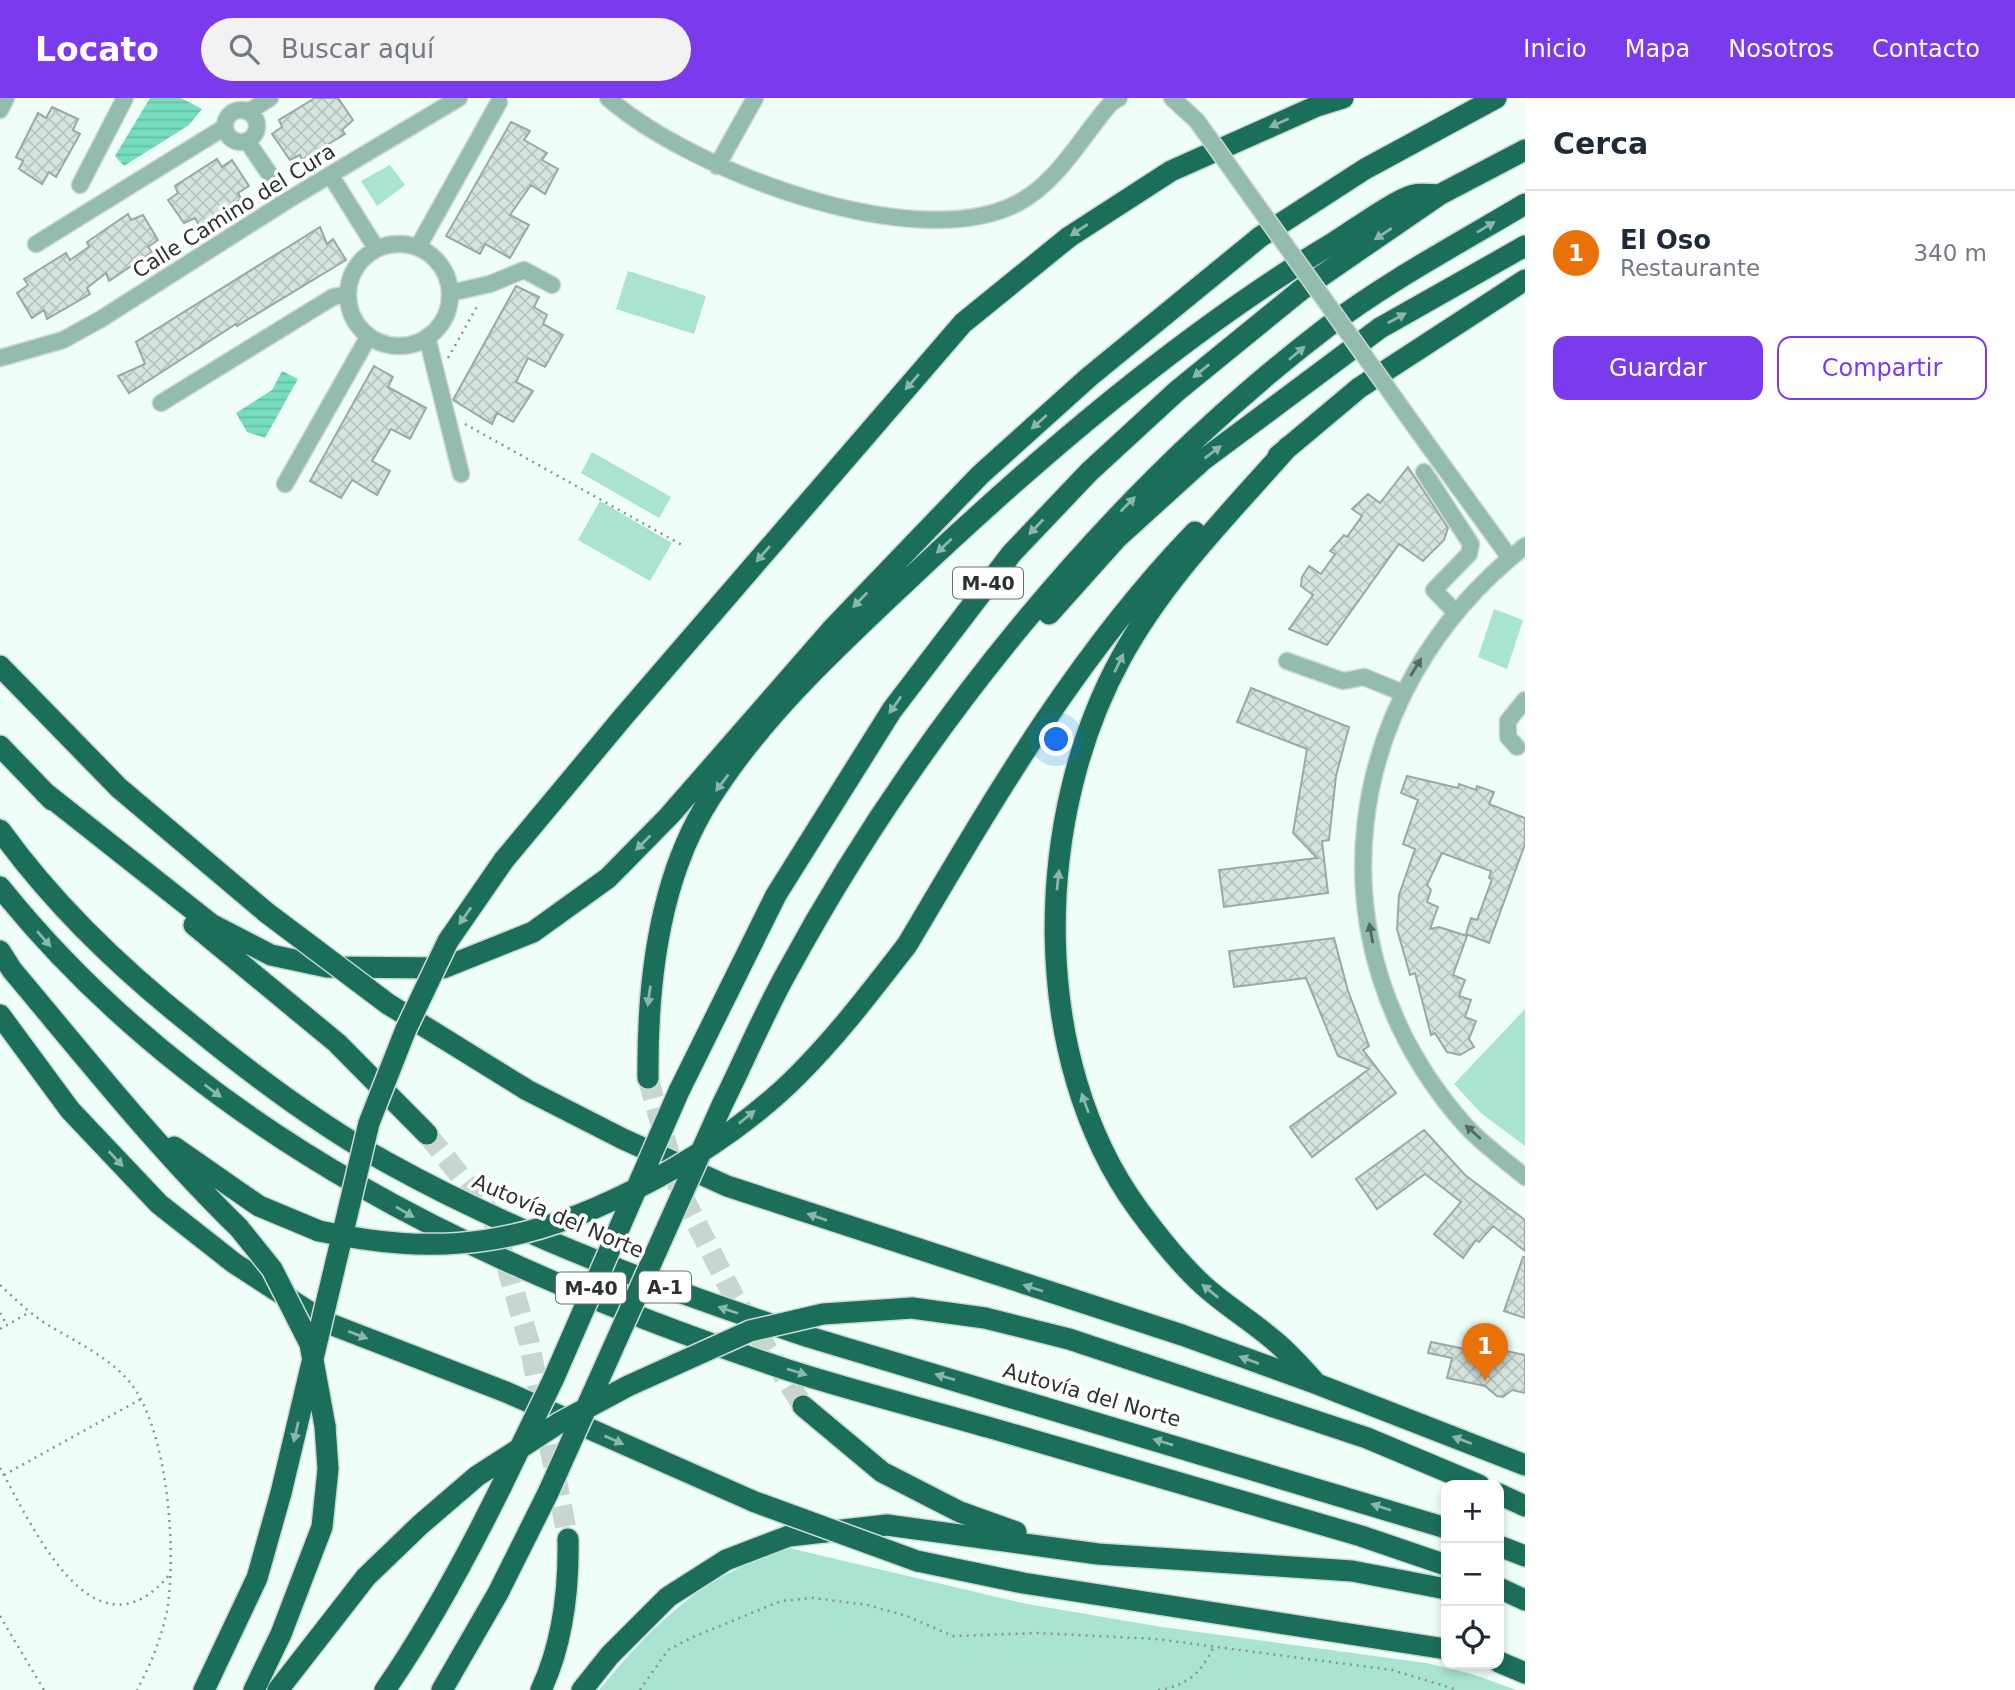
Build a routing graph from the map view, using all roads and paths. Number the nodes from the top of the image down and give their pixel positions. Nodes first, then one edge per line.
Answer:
1 (6, 98) edge
2 (125, 98) edge
3 (270, 98) edge
4 (459, 98) edge
5 (608, 98) edge
6 (755, 98) edge
7 (1119, 98) edge
8 (1172, 98) edge
9 (1343, 98) edge
10 (1496, 98) edge
11 (499, 102) dead end
12 (238, 107) edge
13 (0, 110) edge
14 (225, 127) junction
15 (247, 141) junction
16 (1525, 150) edge
17 (717, 166) junction
18 (331, 176) junction
19 (80, 185) dead end
20 (277, 185) dead end
21 (1439, 195) junction
22 (1525, 204) edge
23 (36, 244) dead end
24 (1525, 246) edge
25 (418, 247) junction
26 (376, 248) junction
27 (1525, 280) edge
28 (490, 284) junction
29 (552, 285) dead end
30 (450, 293) junction
31 (348, 294) junction
32 (369, 336) junction
33 (427, 337) junction
34 (0, 346) edge
35 (27, 349) junction
36 (0, 358) edge
37 (438, 376) junction
38 (161, 403) dead end
39 (447, 414) junction
40 (1288, 447) junction
41 (1424, 472) dead end
42 (461, 474) dead end
43 (285, 484) dead end
44 (682, 545) dead end
45 (1525, 546) edge
46 (1510, 558) junction
47 (1455, 612) junction
48 (1287, 661) dead end
49 (0, 666) edge
50 (988, 668) junction
51 (1403, 692) junction
52 (1525, 700) edge
53 (0, 746) edge
54 (1517, 747) dead end
55 (44, 792) junction
56 (0, 830) edge
57 (0, 887) edge
58 (0, 951) edge
59 (0, 1015) edge
60 (648, 1078) tunnel mouth
61 (136, 1118) junction
62 (427, 1134) tunnel mouth
63 (1525, 1177) edge
64 (0, 1285) edge
65 (30, 1312) junction
66 (0, 1313) edge
67 (7, 1325) junction
68 (0, 1329) edge
69 (1317, 1384) junction
70 (141, 1399) junction
71 (803, 1406) tunnel mouth
72 (1525, 1465) edge
73 (0, 1468) edge
74 (4, 1475) junction
75 (1467, 1480) edge
76 (1504, 1496) edge
77 (1525, 1506) edge
78 (1441, 1526) edge
79 (568, 1539) tunnel mouth
80 (1504, 1548) edge
81 (1098, 1554) junction
82 (1525, 1556) edge
83 (1441, 1563) edge
84 (170, 1574) junction
85 (1441, 1588) edge
86 (1504, 1590) edge
87 (1525, 1600) edge
88 (1504, 1602) edge
89 (1525, 1606) edge
90 (0, 1616) edge
91 (1213, 1648) junction
92 (1441, 1648) edge
93 (1504, 1664) edge
94 (1525, 1673) edge
95 (44, 1690) edge
96 (137, 1690) edge
97 (204, 1690) edge
98 (254, 1690) edge
99 (278, 1690) edge
100 (385, 1690) edge
101 (442, 1690) edge
102 (541, 1690) edge
103 (582, 1690) edge
104 (640, 1690) edge
105 (1158, 1690) edge
106 (1458, 1690) edge

1 - 13 street
2 - 19 street
3 - 12 street
4 - 18 street, Calle Camino del Cura
5 - 17 street
6 - 17 street
7 - 17 street
8 - 46 street, bridge
9 -> 97 highway, bridge
10 -> 55 highway
11 - 25 street
12 - 14 street
12 - 15 street
14 - 15 street
14 - 23 street
15 - 20 street
16 - 21 highway, M-40
18 - 26 street
18 - 35 street, Calle Camino del Cura
21 -> 60 highway
21 -> 100 highway, M-40, bridge
50 -> 22 highway, M-40
50 -> 24 highway
25 - 26 street
25 - 30 street
26 - 31 street
27 - 40 highway
28 - 29 street
28 - 30 street
28 - 37 path
30 - 33 street
31 - 32 street
31 - 38 street
32 - 33 street
32 - 43 street
33 - 37 street
34 - 35 street, Calle Camino del Cura
35 - 36 street, Calle Camino del Cura
37 - 39 street
39 - 42 street
39 - 44 path
61 -> 40 highway, bridge
69 -> 40 highway
41 - 47 street
45 - 46 street
46 - 47 street
51 -> 47 street
48 - 51 street
69 -> 49 highway, bridge
50 - 101 highway, M-40, bridge
63 -> 51 street
52 - 54 street
53 - 55 highway
55 - 62 highway
78 -> 56 highway, Autovía del Norte / A-1
57 -> 83 highway, A-1
58 - 61 highway
59 -> 92 highway, bridge
61 - 98 highway, bridge
64 - 65 path
65 - 67 path
65 - 70 path
66 - 67 path
67 - 68 path
72 -> 69 highway
70 - 74 path
70 - 84 path
71 - 81 highway
73 - 74 path
74 - 84 path
75 - 99 highway, bridge
76 - 77 highway
79 - 102 highway
80 - 82 highway
81 - 85 highway
81 - 103 highway
84 - 96 path
86 - 87 highway
88 - 89 highway
90 - 95 path
91 - 104 path
91 - 105 path
91 - 106 path
93 - 94 highway

